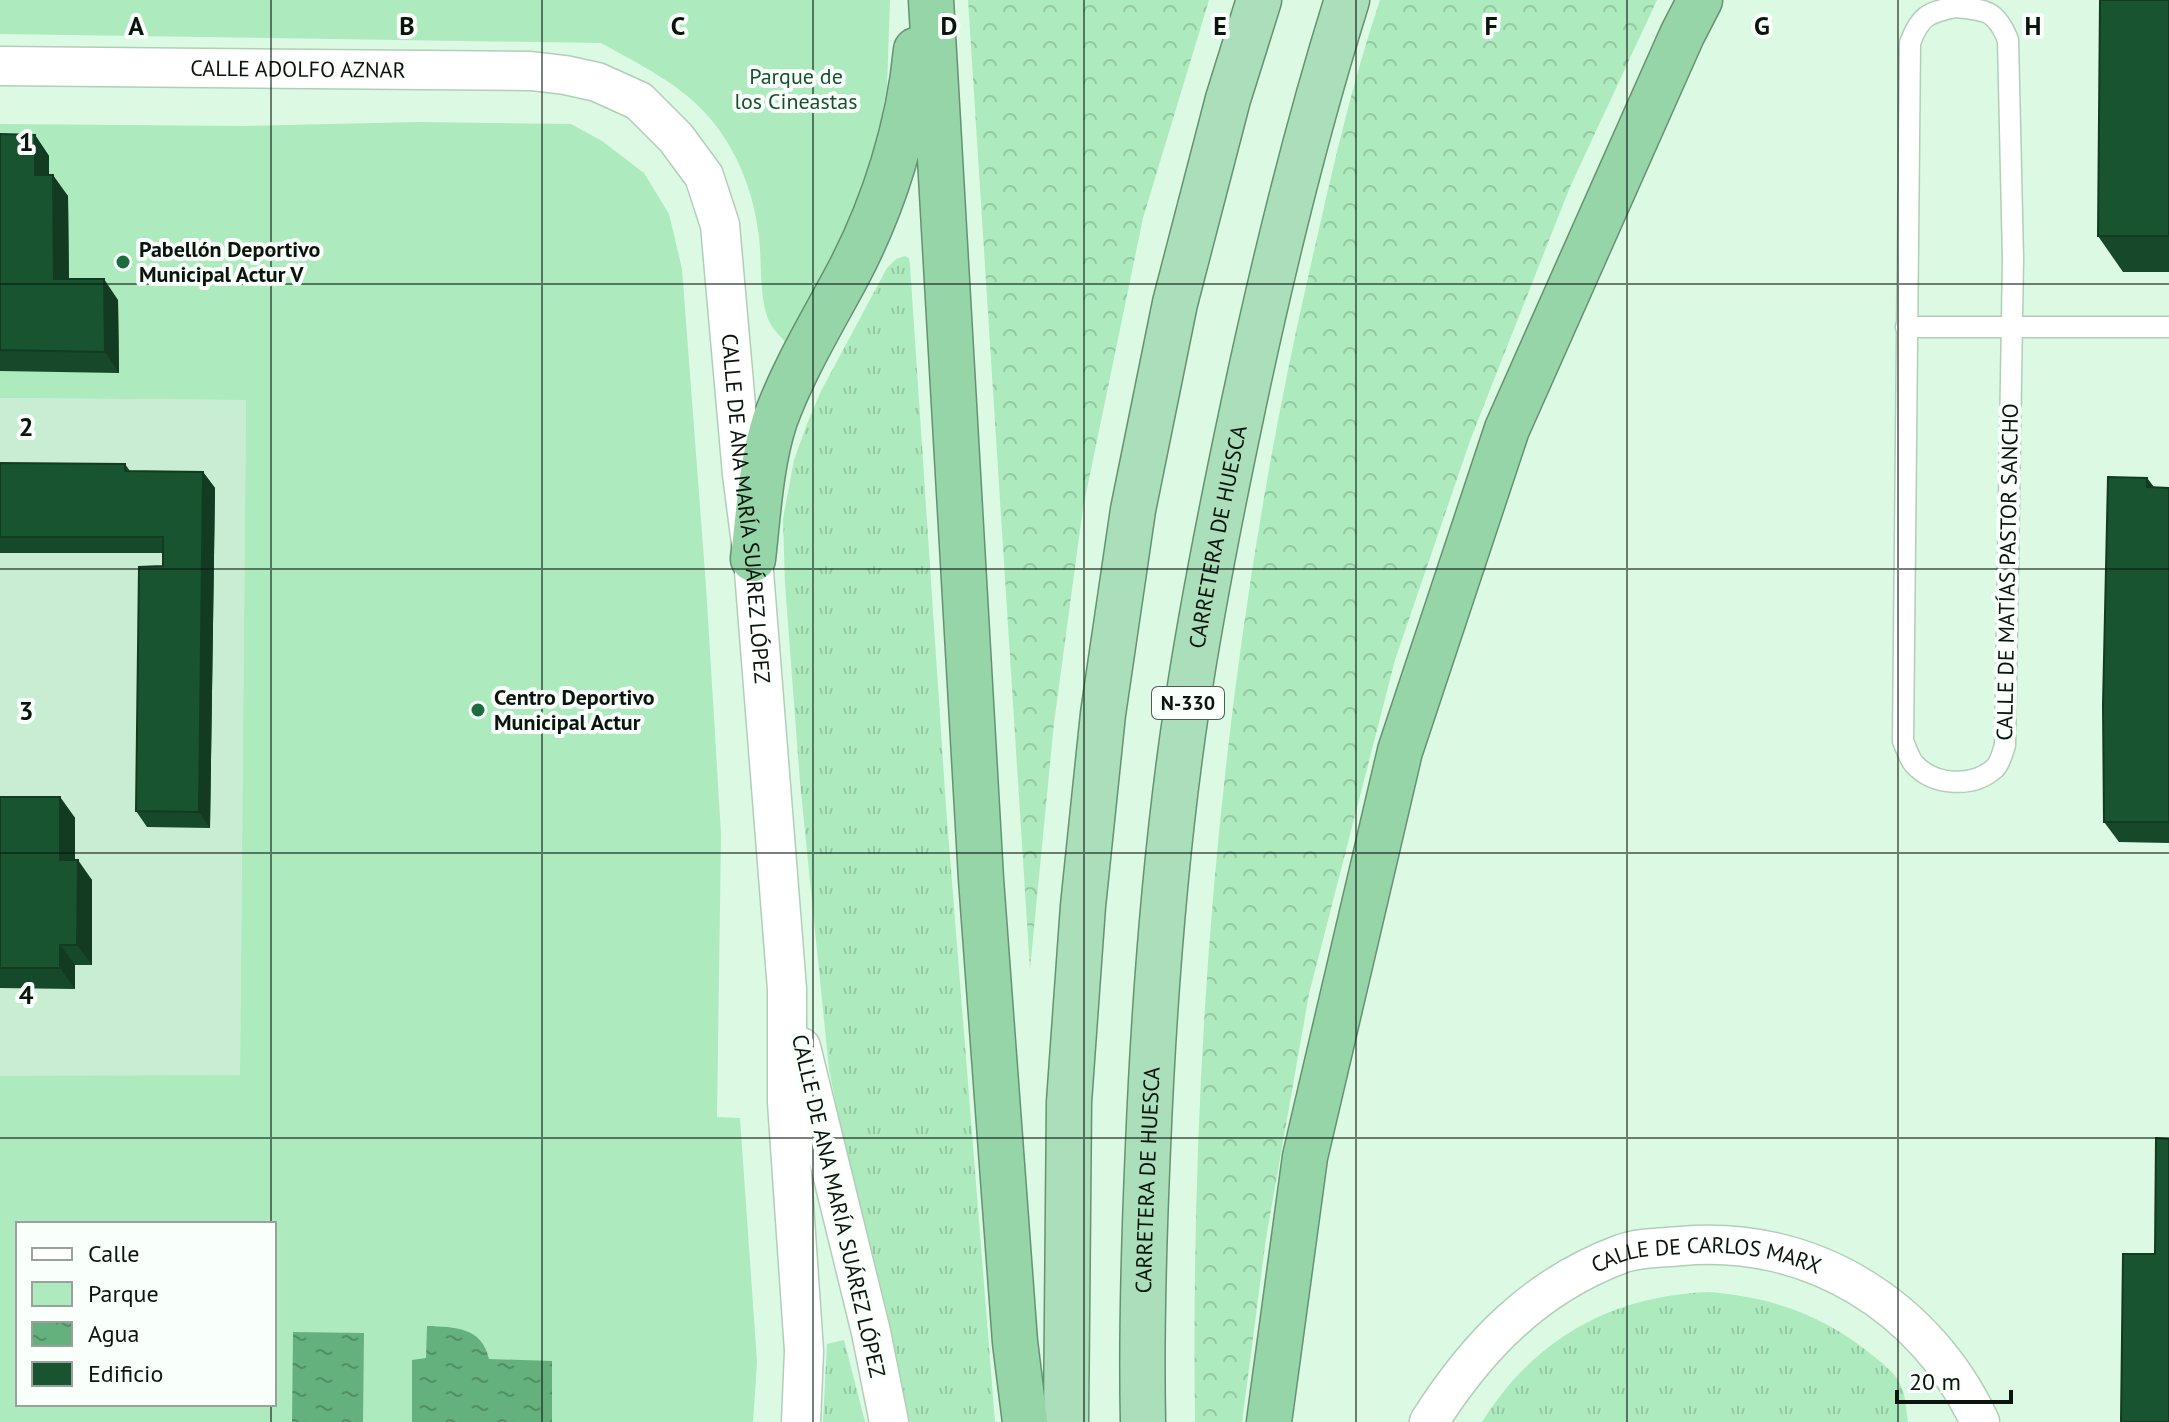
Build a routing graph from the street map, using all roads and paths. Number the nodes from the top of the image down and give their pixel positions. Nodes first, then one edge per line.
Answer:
1 (921, 0) edge
2 (931, 0) edge
3 (1259, 0) edge
4 (1347, 0) edge
5 (1700, 0) edge
6 (0, 66) edge
7 (597, 82) joint
8 (2011, 325) junction
9 (1906, 327) junction
10 (2169, 327) edge
11 (753, 559) junction
12 (787, 989) junction
13 (801, 1422) edge
14 (889, 1422) edge
15 (1025, 1422) edge
16 (1066, 1422) edge
17 (1143, 1422) edge
18 (1269, 1422) edge
19 (1429, 1422) edge
20 (1980, 1422) edge

1 - 11 highway
2 - 15 highway
3 - 16 highway
4 - 17 highway, CARRETERA DE HUESCA / N-330
5 - 18 highway
6 - 7 street, CALLE ADOLFO AZNAR
7 - 11 street, CALLE DE ANA MARÍA SUÁREZ LÓPEZ
8 - 9 lane
8 - 9 lane, CALLE DE MATÍAS PASTOR SANCHO
8 - 9 lane, CALLE DE MATÍAS PASTOR SANCHO
8 - 10 lane
11 - 12 street, CALLE DE ANA MARÍA SUÁREZ LÓPEZ
12 - 13 street, CALLE DE ANA MARÍA SUÁREZ LÓPEZ
12 - 14 street, CALLE DE ANA MARÍA SUÁREZ LÓPEZ
19 - 20 street, CALLE DE CARLOS MARX

